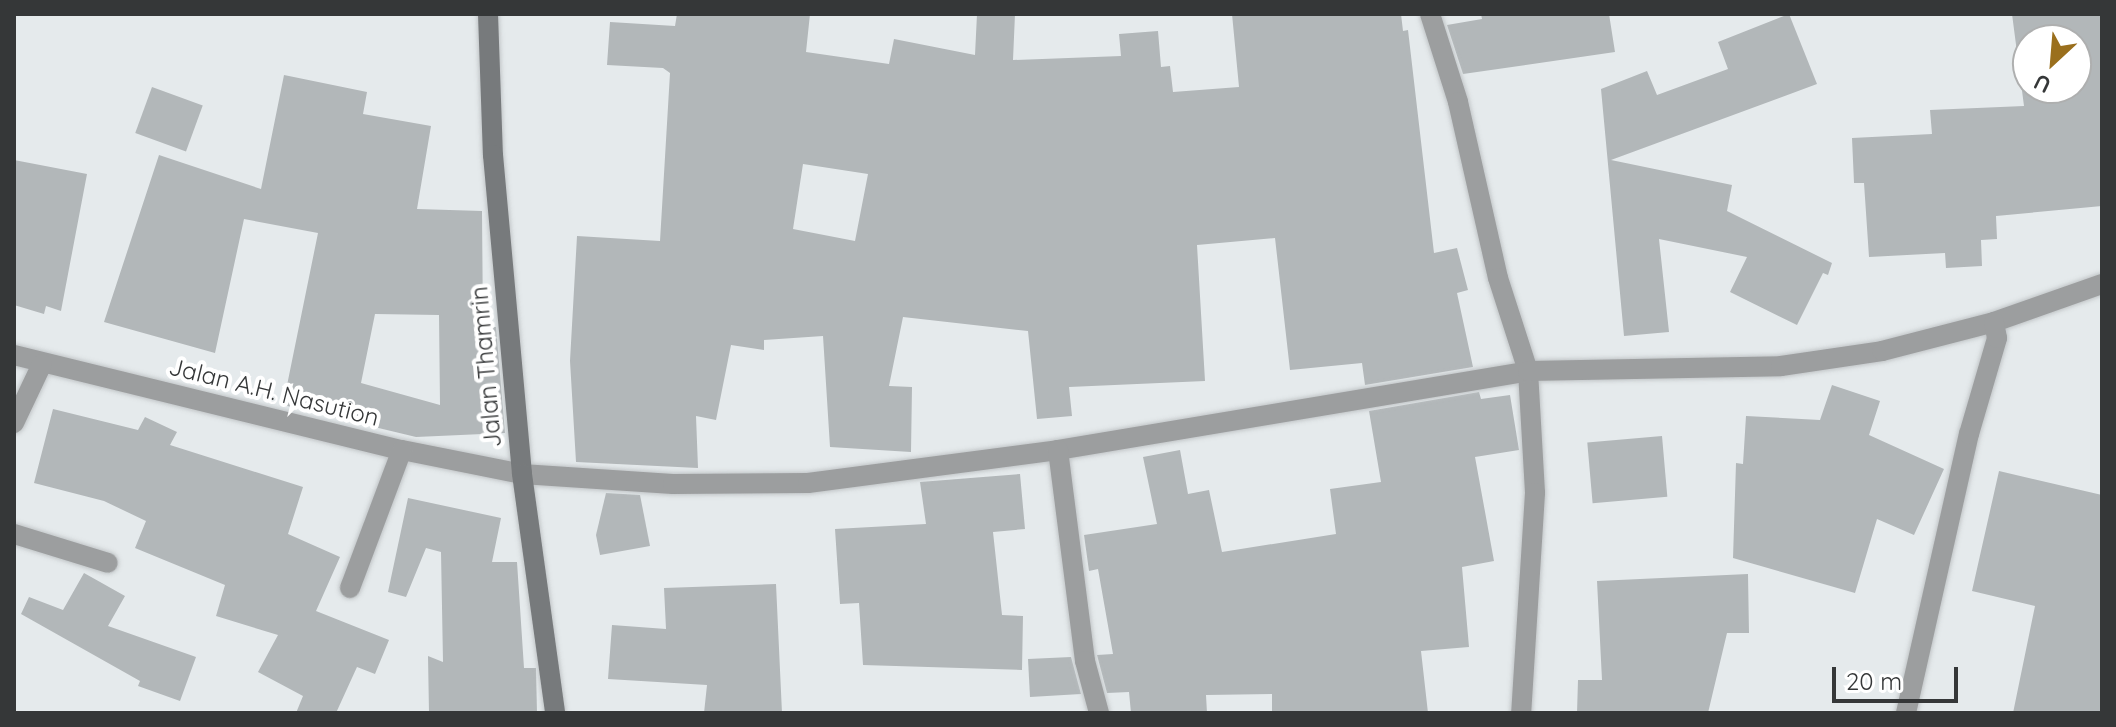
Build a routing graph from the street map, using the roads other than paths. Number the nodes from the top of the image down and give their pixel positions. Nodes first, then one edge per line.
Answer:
1 (488, 14) edge
2 (1430, 14) edge
3 (2102, 284) edge
4 (1994, 322) junction
5 (14, 355) edge
6 (42, 364) junction
7 (1528, 371) junction
8 (14, 423) edge
9 (402, 450) junction
10 (1058, 450) junction
11 (522, 474) junction
12 (14, 534) edge
13 (108, 563) dead end
14 (350, 588) dead end
15 (555, 713) edge
16 (1099, 713) edge
17 (1521, 713) edge
18 (1906, 713) edge

1 - 11 main road, Jalan Thamrin
2 - 7 street
3 - 4 street, Jalan A.H. Nasution
4 - 7 street, Jalan A.H. Nasution
4 - 18 street
5 - 6 street, Jalan A.H. Nasution
6 - 8 street
6 - 9 street, Jalan A.H. Nasution
7 - 10 street, Jalan A.H. Nasution
7 - 17 street
9 - 11 street, Jalan A.H. Nasution
9 - 14 street
10 - 11 street, Jalan A.H. Nasution
10 - 16 street
11 - 15 main road, Jalan Thamrin
12 - 13 street

